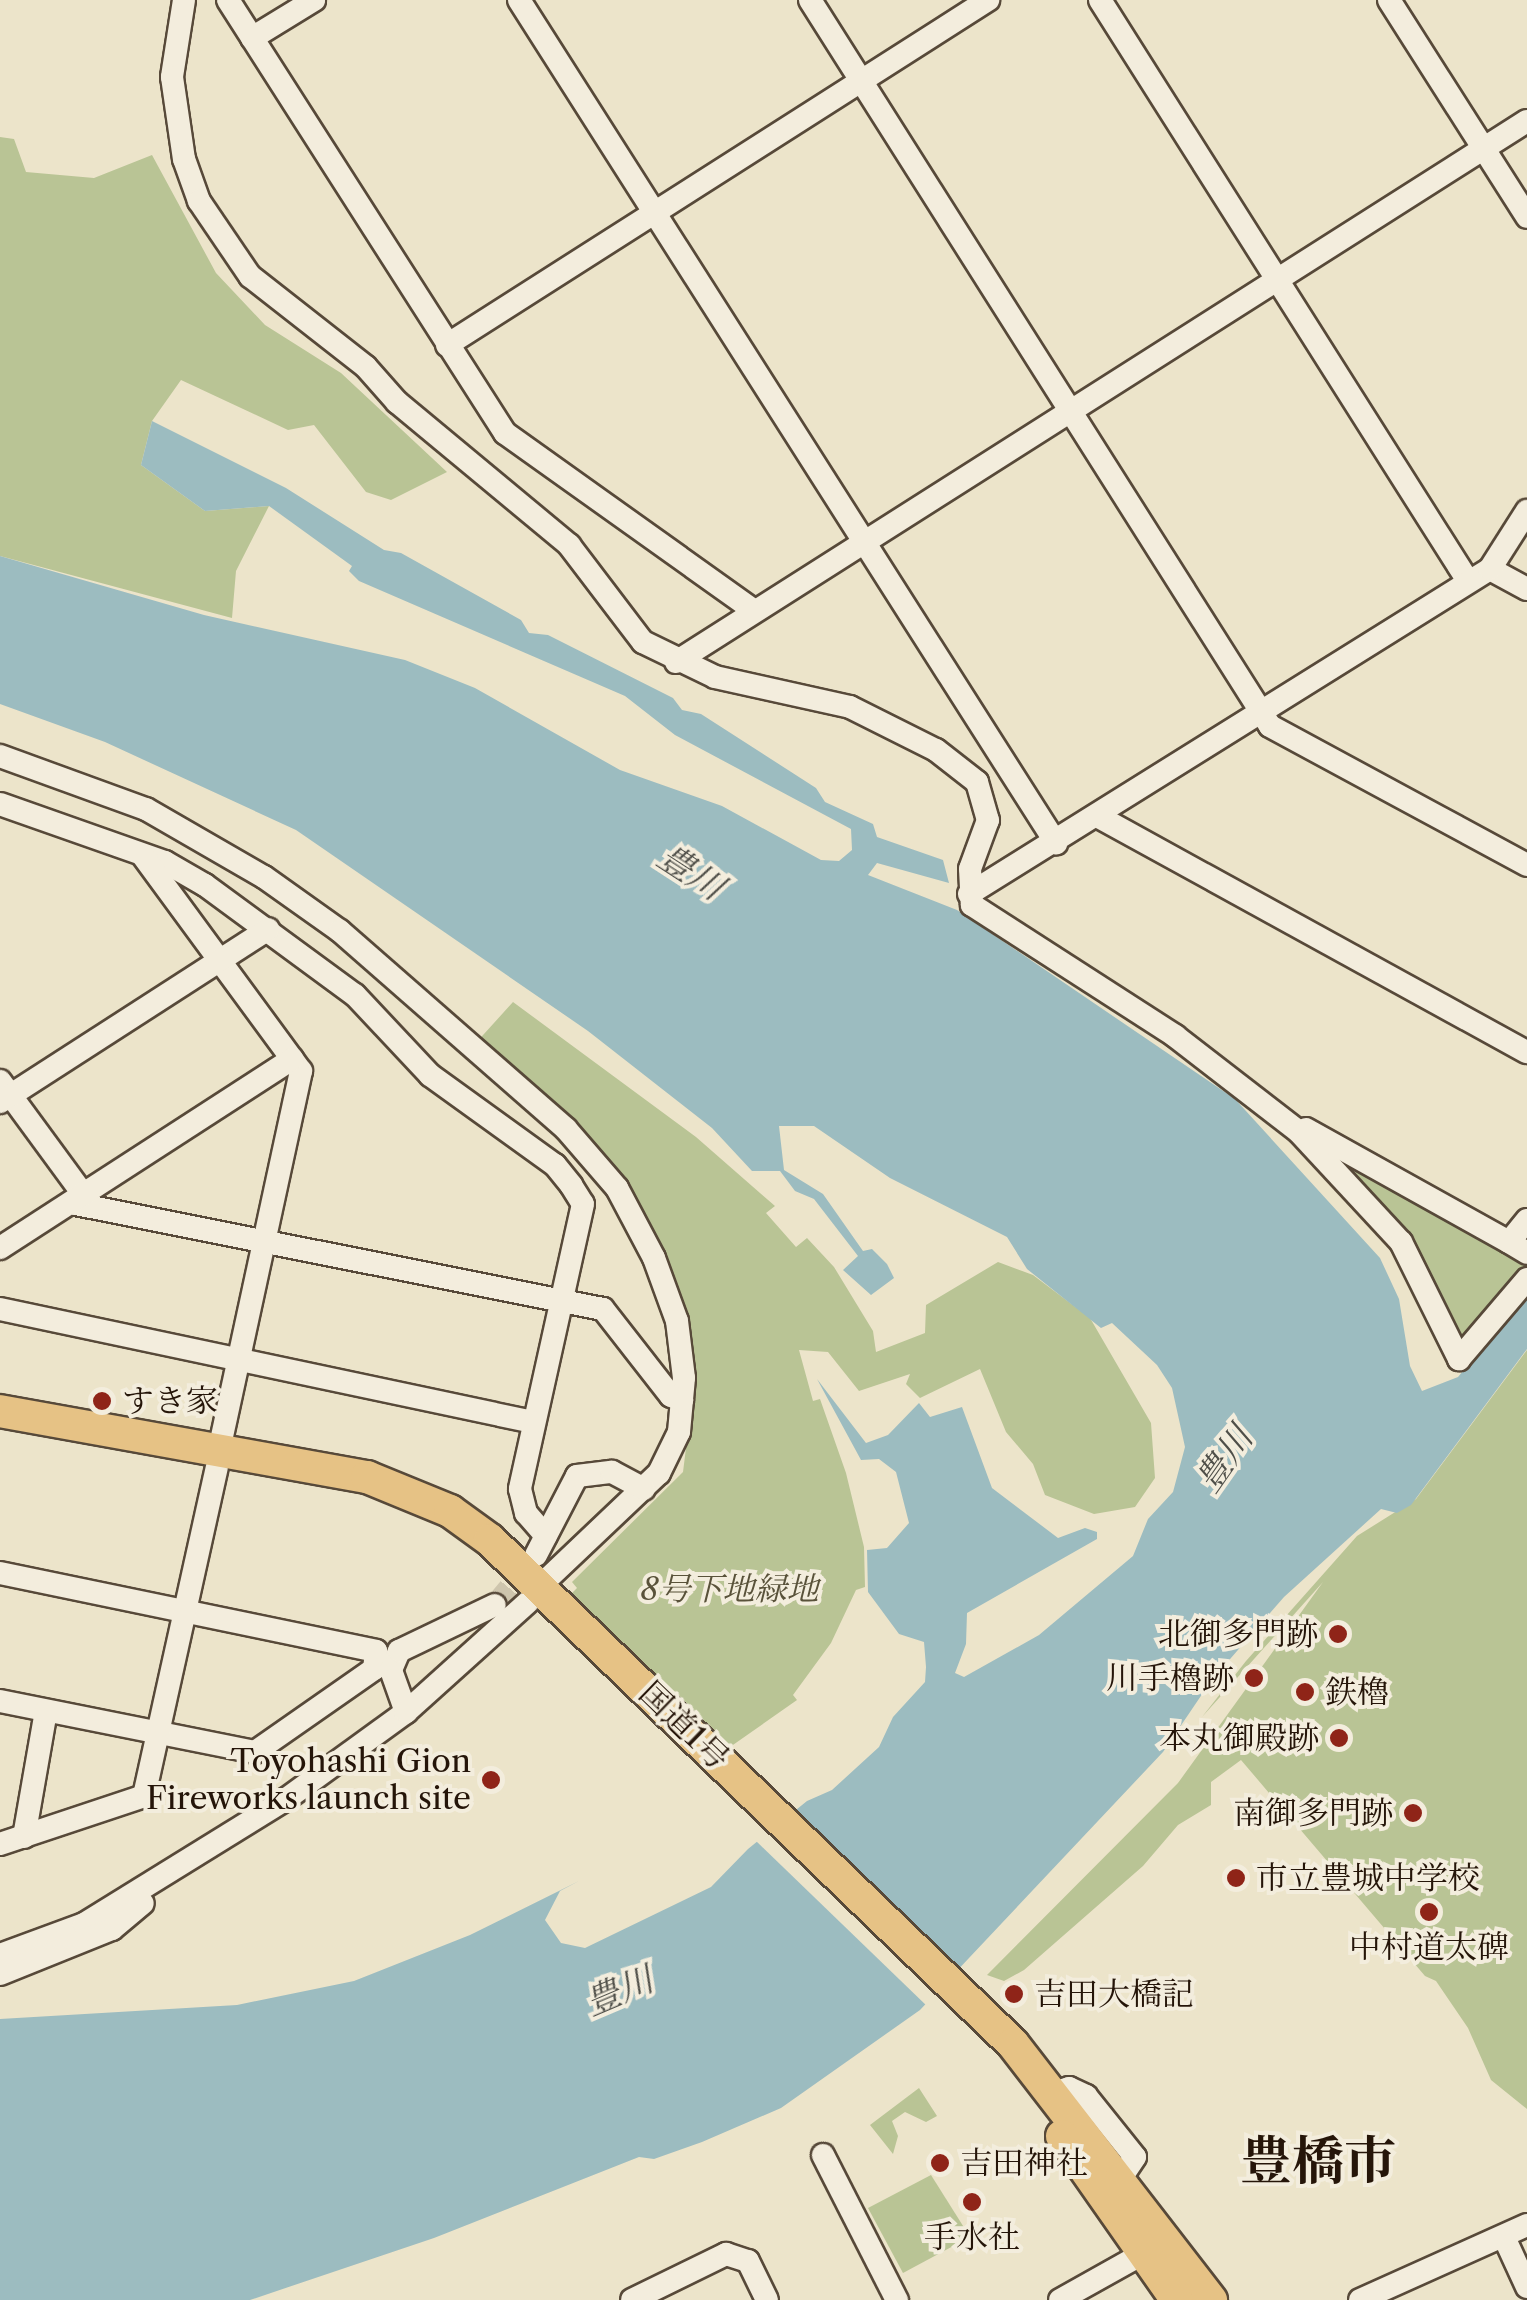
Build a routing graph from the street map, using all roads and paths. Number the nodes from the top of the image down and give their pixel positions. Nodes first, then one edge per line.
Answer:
1 (184, 0) edge
2 (228, 0) edge
3 (314, 0) edge
4 (519, 0) edge
5 (810, 0) edge
6 (988, 0) edge
7 (1100, 0) edge
8 (1389, 0) edge
9 (252, 38) junction
10 (862, 81) junction
11 (1527, 121) edge
12 (1483, 148) junction
13 (655, 211) junction
14 (1527, 217) edge
15 (1279, 280) junction
16 (447, 345) junction
17 (1071, 410) junction
18 (1527, 511) edge
19 (866, 540) junction
20 (1490, 569) junction
21 (1468, 582) junction
22 (1527, 590) edge
23 (752, 610) junction
24 (676, 662) junction
25 (1262, 714) junction
26 (0, 756) edge
27 (0, 804) edge
28 (1099, 817) junction
29 (1056, 843) junction
30 (143, 856) junction
31 (1527, 865) edge
32 (969, 894) junction
33 (268, 929) junction
34 (219, 962) junction
35 (1527, 1052) edge
36 (292, 1060) junction
37 (3, 1093) edge
38 (1272, 1110) junction
39 (81, 1201) junction
40 (1527, 1220) edge
41 (264, 1243) junction
42 (0, 1248) edge
43 (1518, 1248) edge
44 (1527, 1280) edge
45 (557, 1300) junction
46 (0, 1309) edge
47 (237, 1358) junction
48 (682, 1400) junction
49 (0, 1412) edge
50 (533, 1422) junction
51 (0, 1432) edge
52 (218, 1459) junction
53 (644, 1489) junction
54 (0, 1572) edge
55 (540, 1581) junction
56 (495, 1605) tunnel mouth
57 (184, 1611) junction
58 (0, 1701) edge
59 (46, 1711) junction
60 (406, 1712) junction
61 (156, 1734) junction
62 (24, 1837) junction
63 (0, 1844) edge
64 (165, 1878) junction
65 (0, 1955) edge
66 (0, 1974) edge
67 (969, 2012) junction
68 (823, 2155) dead end
69 (1527, 2226) edge
70 (1504, 2236) junction
71 (1144, 2254) junction
72 (1527, 2287) edge
73 (632, 2300) edge
74 (768, 2300) edge
75 (897, 2300) edge
76 (1060, 2300) edge
77 (1177, 2300) edge
78 (1211, 2300) edge
79 (1360, 2300) edge

1 - 24 street
2 - 9 street
3 - 9 street
4 - 13 street
5 - 10 street
6 - 10 street
7 - 15 street
8 - 12 street
9 - 16 street
10 - 13 street
10 - 17 street
11 - 12 street
12 - 14 street
12 - 15 street
13 - 16 street
13 - 19 street
15 - 17 street
15 - 21 street
16 - 23 street
17 - 19 street
17 - 25 street
18 - 20 street
19 - 23 street
19 - 29 street
20 - 21 street
20 - 22 street
21 - 25 street
23 - 24 street
24 - 32 street
25 - 28 street
25 - 31 street
26 - 48 street
27 - 30 street
28 - 29 street
28 - 35 street
29 - 32 street
30 - 33 street
30 - 34 street
32 - 38 street
33 - 34 street
33 - 45 street
34 - 36 street
34 - 37 street
36 - 39 street
36 - 41 street
37 - 39 street
38 - 43 street
38 - 44 street
39 - 41 street
39 - 42 street
40 - 43 street
41 - 45 street
41 - 47 street
45 - 48 street
45 - 50 street
46 - 47 street
47 - 50 street
47 - 52 street
48 - 53 street
49 - 52 highway, 国道1号
50 - 55 street
51 - 52 highway, 国道1号
52 - 55 highway, 国道1号
52 - 57 street
53 - 55 street
53 - 55 street
54 - 57 street
55 - 60 street
55 - 67 highway, 国道1号
56 - 60 street
57 - 61 street
57 - 61 street
58 - 59 street
59 - 61 street
59 - 62 street
60 - 64 street
61 - 62 street
62 - 63 street
64 - 65 street
64 - 66 street
67 - 71 highway, 国道1号
67 - 78 highway, 国道1号
68 - 75 street
69 - 70 street
70 - 72 street
70 - 79 street
71 - 76 street
71 - 77 highway, 国道1号
73 - 74 street

